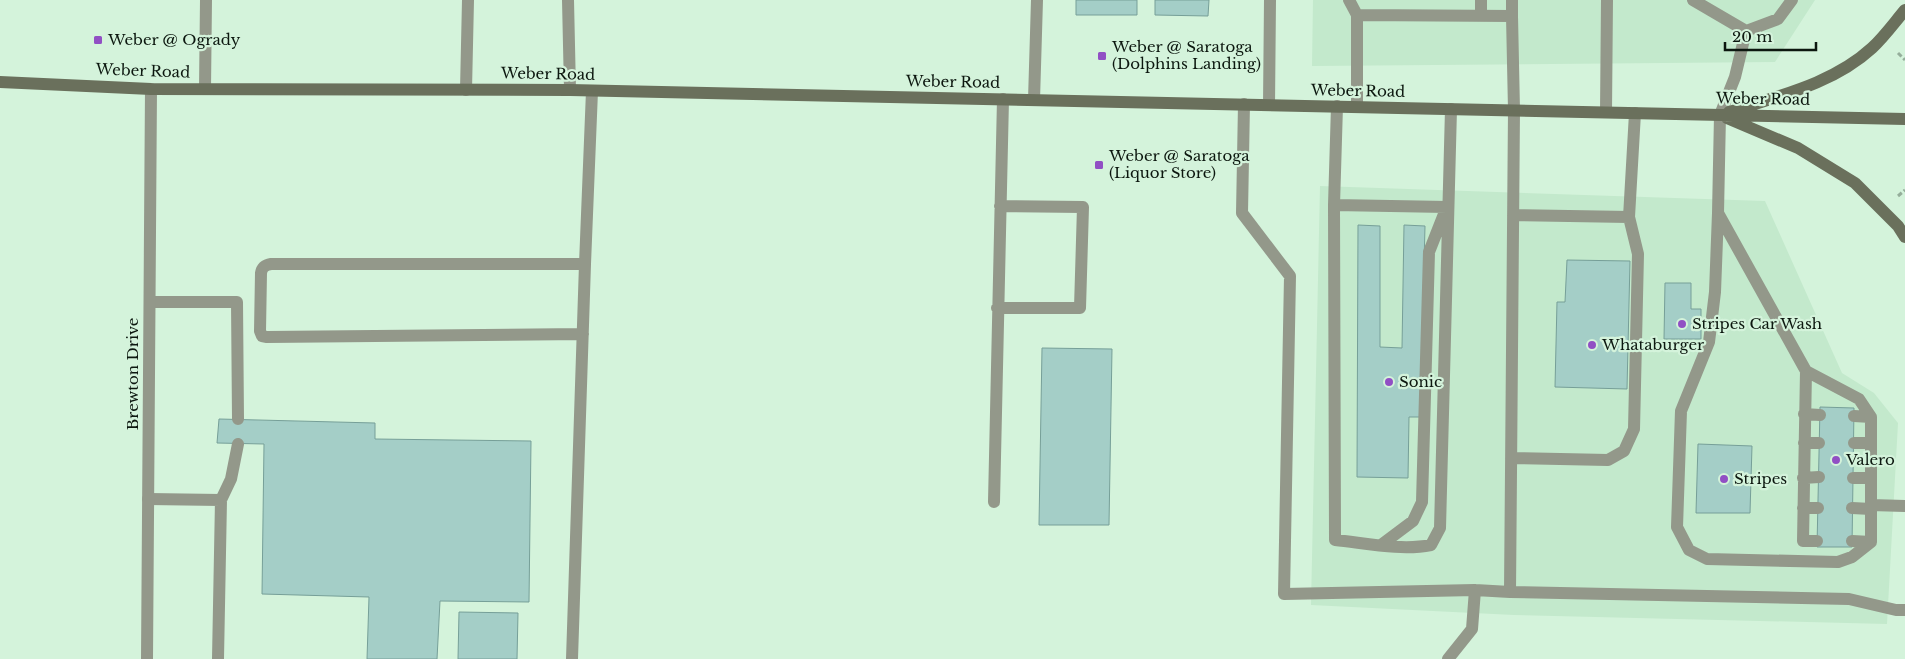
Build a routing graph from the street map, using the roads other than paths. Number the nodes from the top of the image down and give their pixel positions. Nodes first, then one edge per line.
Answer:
1 (206, 0) edge
2 (468, 0) edge
3 (568, 0) edge
4 (1037, 0) edge
5 (1270, 0) edge
6 (1349, 0) edge
7 (1481, 0) edge
8 (1512, 0) edge
9 (1607, 0) edge
10 (1693, 0) edge
11 (1792, 0) edge
12 (1905, 10) edge
13 (1357, 15) junction
14 (1481, 16) junction
15 (1512, 16) junction
16 (1746, 31) junction
17 (0, 82) edge
18 (151, 89) junction
19 (205, 89) junction
20 (466, 90) junction
21 (570, 90) junction
22 (592, 90) junction
23 (1003, 99) junction
24 (1034, 100) junction
25 (1244, 104) junction
26 (1269, 105) junction
27 (1337, 106) junction
28 (1357, 107) junction
29 (1450, 109) junction
30 (1514, 110) junction
31 (1606, 112) junction
32 (1635, 113) junction
33 (1720, 115) junction
34 (1905, 118) edge
35 (1334, 205) junction
36 (1000, 206) junction
37 (1447, 207) junction
38 (1718, 213) junction
39 (1513, 214) junction
40 (1629, 217) junction
41 (1905, 237) edge
42 (585, 264) junction
43 (150, 302) junction
44 (237, 302) junction
45 (260, 302) junction
46 (997, 308) junction
47 (583, 334) junction
48 (1806, 371) junction
49 (1804, 414) junction
50 (1820, 415) dead end
51 (1854, 416) dead end
52 (1871, 417) junction
53 (238, 419) dead end
54 (1804, 443) junction
55 (1819, 443) dead end
56 (1854, 443) dead end
57 (1872, 443) junction
58 (238, 444) dead end
59 (1511, 458) junction
60 (1819, 477) dead end
61 (1803, 478) junction
62 (1853, 478) dead end
63 (1871, 478) junction
64 (148, 499) junction
65 (221, 500) junction
66 (994, 502) dead end
67 (1905, 506) edge
68 (1871, 507) junction
69 (1803, 508) junction
70 (1818, 508) dead end
71 (1852, 508) dead end
72 (1803, 541) junction
73 (1817, 541) dead end
74 (1852, 541) dead end
75 (1870, 542) junction
76 (1381, 545) junction
77 (1802, 561) junction
78 (1475, 590) junction
79 (1510, 592) junction
80 (1905, 610) edge
81 (147, 659) edge
82 (218, 659) edge
83 (572, 659) edge
84 (1448, 659) edge

1 - 19 street
2 - 20 street
3 - 21 street
4 - 24 street
5 - 26 street
6 - 13 street
7 - 14 street
8 - 15 street
9 - 31 street
10 - 16 street
11 - 16 street
12 - 33 main road
13 - 14 street
13 - 28 street
14 - 15 street
15 - 30 street
16 - 33 street
17 - 18 main road, Weber Road
18 - 19 main road, Weber Road
18 - 43 street, Brewton Drive
19 - 20 main road, Weber Road
20 - 21 main road, Weber Road
21 - 22 main road, Weber Road
22 - 23 main road, Weber Road
22 - 42 street
23 - 24 main road, Weber Road
23 - 36 street
24 - 25 main road, Weber Road
25 - 26 main road, Weber Road
25 - 78 street
26 - 27 main road, Weber Road
27 - 28 main road, Weber Road
27 - 35 street
28 - 29 main road, Weber Road
29 - 30 main road, Weber Road
29 - 37 street
30 - 31 main road, Weber Road
30 - 39 street
31 - 32 main road, Weber Road
32 - 33 main road, Weber Road
32 - 40 street
33 - 34 main road, Weber Road
33 - 38 street
33 - 41 main road
35 - 37 street
35 - 76 street
36 - 46 street
36 - 46 street
37 - 76 street
37 - 76 street
38 - 48 street
38 - 77 street
39 - 40 street
39 - 59 street
40 - 59 street
42 - 45 street
42 - 47 street
43 - 44 street
43 - 64 street, Brewton Drive
44 - 45 street
44 - 53 street
45 - 47 street
46 - 66 street
47 - 83 street
48 - 49 street
48 - 52 street
49 - 50 street
49 - 54 street
51 - 52 street
52 - 57 street
54 - 55 street
54 - 61 street
56 - 57 street
57 - 63 street
58 - 65 street
59 - 79 street
60 - 61 street
61 - 69 street
62 - 63 street
63 - 68 street
64 - 65 street
64 - 81 street, Brewton Drive
65 - 82 street
67 - 68 street
68 - 71 street
68 - 75 street
69 - 70 street
69 - 72 street
72 - 73 street
72 - 77 street
74 - 75 street
75 - 77 street
78 - 79 street
78 - 84 street
79 - 80 street

